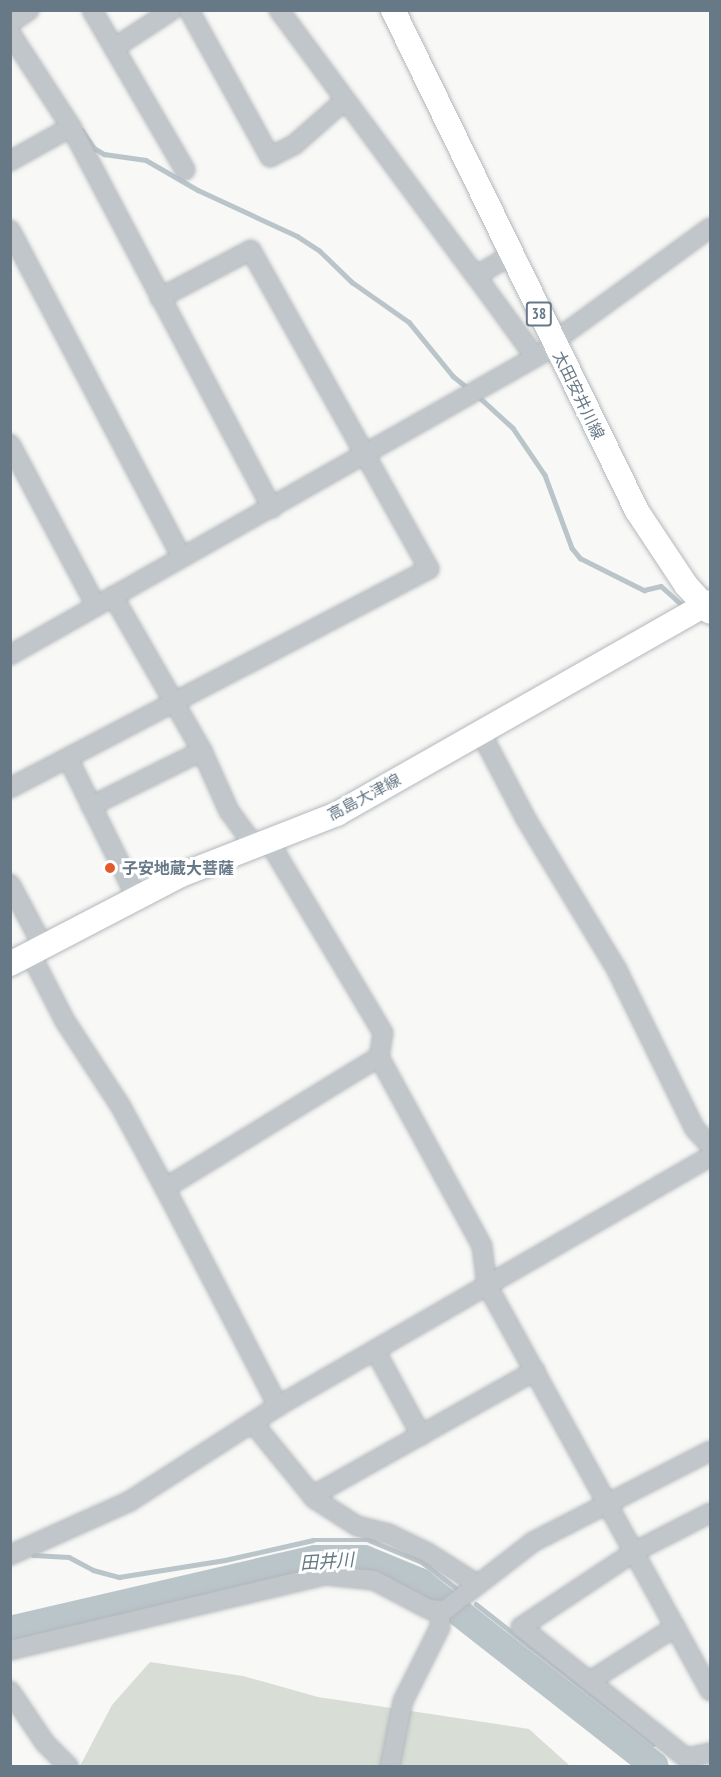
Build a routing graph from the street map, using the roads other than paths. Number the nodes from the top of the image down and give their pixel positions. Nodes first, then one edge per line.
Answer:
1 (92, 10) edge
2 (172, 10) edge
3 (189, 10) edge
4 (279, 10) edge
5 (393, 10) edge
6 (10, 33) edge
7 (114, 48) junction
8 (345, 100) junction
9 (71, 127) junction
10 (10, 161) edge
11 (185, 170) dead end
12 (711, 228) edge
13 (10, 230) edge
14 (511, 255) junction
15 (476, 276) junction
16 (160, 298) junction
17 (548, 348) junction
18 (10, 444) edge
19 (367, 455) junction
20 (272, 508) junction
21 (182, 557) junction
22 (113, 596) junction
23 (96, 606) junction
24 (709, 606) edge
25 (11, 654) edge
26 (175, 702) junction
27 (481, 733) junction
28 (202, 751) junction
29 (68, 758) junction
30 (10, 788) edge
31 (92, 806) junction
32 (261, 842) junction
33 (10, 884) edge
34 (137, 898) junction
35 (28, 954) edge
36 (379, 1057) junction
37 (711, 1144) edge
38 (711, 1157) edge
39 (165, 1188) junction
40 (488, 1285) junction
41 (375, 1350) junction
42 (535, 1371) junction
43 (278, 1406) junction
44 (253, 1423) junction
45 (421, 1435) junction
46 (711, 1451) edge
47 (312, 1496) junction
48 (608, 1504) junction
49 (711, 1513) edge
50 (634, 1552) junction
51 (10, 1555) edge
52 (477, 1584) junction
53 (440, 1611) junction
54 (675, 1627) junction
55 (10, 1650) edge
56 (590, 1681) junction
57 (10, 1691) edge
58 (711, 1691) edge
59 (711, 1753) edge
60 (68, 1767) edge
61 (390, 1767) edge

1 - 7 street
2 - 7 street
3 - 8 street
4 - 8 street
5 - 14 main road, 太田安井川線 / 38
6 - 9 street
7 - 11 street
8 - 15 street
9 - 10 street
9 - 16 street
12 - 17 street
13 - 21 street
14 - 15 street
14 - 17 main road, 太田安井川線 / 38
15 - 17 street
16 - 19 street
16 - 20 street
17 - 19 street
17 - 24 main road, 太田安井川線 / 38
18 - 23 street
19 - 20 street
19 - 26 street
20 - 21 street
21 - 22 street
22 - 23 street
22 - 26 street
23 - 25 street
24 - 27 main road, 高島大津線
26 - 28 street
26 - 29 street
27 - 32 main road, 高島大津線
27 - 37 street
28 - 31 street
28 - 32 street
29 - 30 street
29 - 31 street
31 - 34 street
32 - 34 main road, 高島大津線
32 - 36 street
33 - 35 street
34 - 35 main road, 高島大津線
35 - 39 street
36 - 39 street
36 - 40 street
38 - 40 street
39 - 43 street
40 - 41 street
40 - 42 street
41 - 43 street
41 - 45 street
42 - 45 street
42 - 48 street
43 - 44 street
44 - 47 street
44 - 51 street
45 - 47 street
46 - 48 street
47 - 52 street
48 - 50 street
48 - 52 street
49 - 50 street
50 - 54 street
50 - 56 street
52 - 53 street
53 - 55 street
53 - 61 street
54 - 56 street
54 - 58 street
56 - 59 street
57 - 60 street

